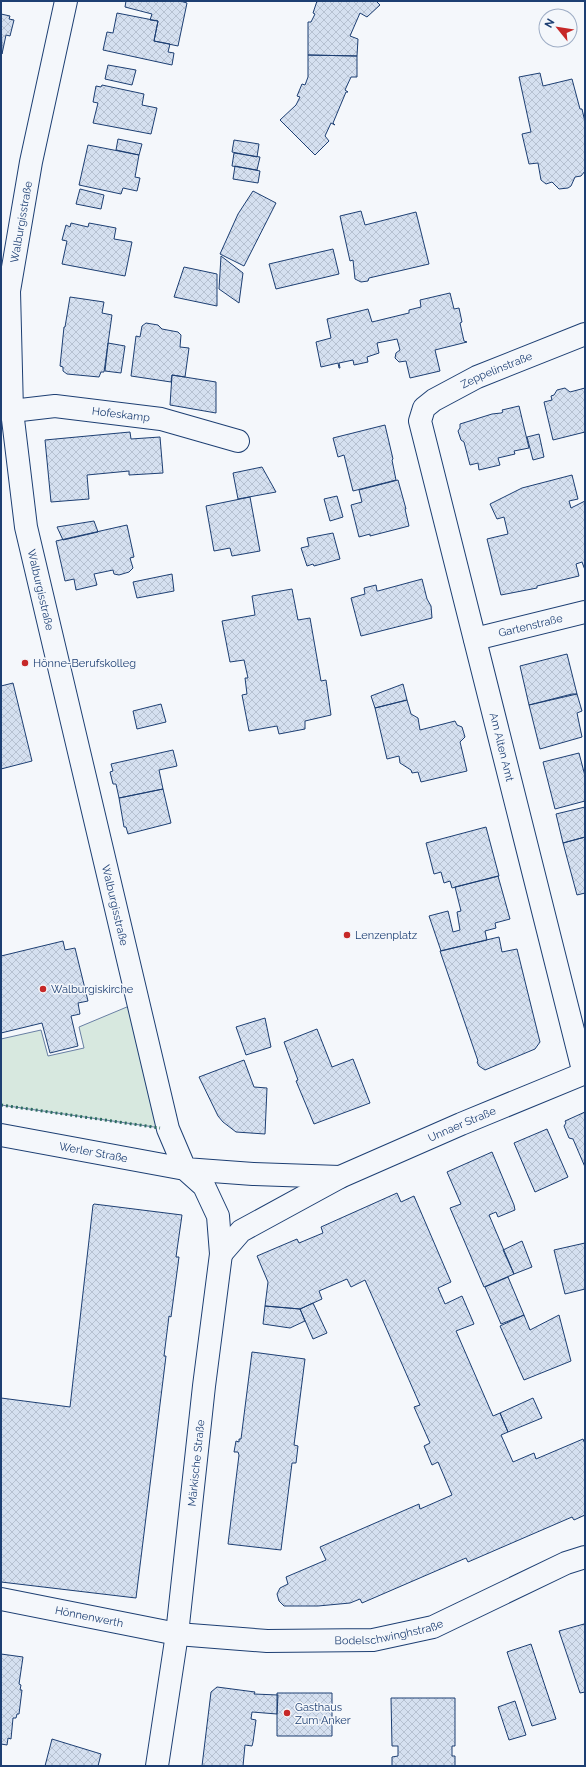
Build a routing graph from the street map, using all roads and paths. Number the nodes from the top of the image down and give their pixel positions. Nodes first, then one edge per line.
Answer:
1 (66, 1) edge
2 (585, 334) edge
3 (6, 410) edge
4 (420, 421) joint
5 (238, 441) dead end
6 (585, 612) edge
7 (475, 639) junction
8 (585, 1074) edge
9 (1, 1134) edge
10 (185, 1169) junction
11 (340, 1177) junction
12 (221, 1254) junction
13 (585, 1557) edge
14 (1, 1599) edge
15 (177, 1634) junction
16 (157, 1766) edge

1 - 3 street, Walburgisstraße
2 - 4 street, Zeppelinstraße
3 - 5 street, Hofeskamp
3 - 10 street, Walburgisstraße
4 - 7 street, Am Alten Amt
6 - 7 street, Gartenstraße
7 - 8 street, Am Alten Amt
8 - 11 street, Unnaer Straße
9 - 10 street, Werler Straße
10 - 11 street, Unnaer Straße
10 - 12 street, Märkische Straße
11 - 12 street, Unnaer Straße
12 - 15 street, Märkische Straße
13 - 15 street, Bodelschwinghstraße
14 - 15 street, Hönnenwerth
15 - 16 street, Märkische Straße

